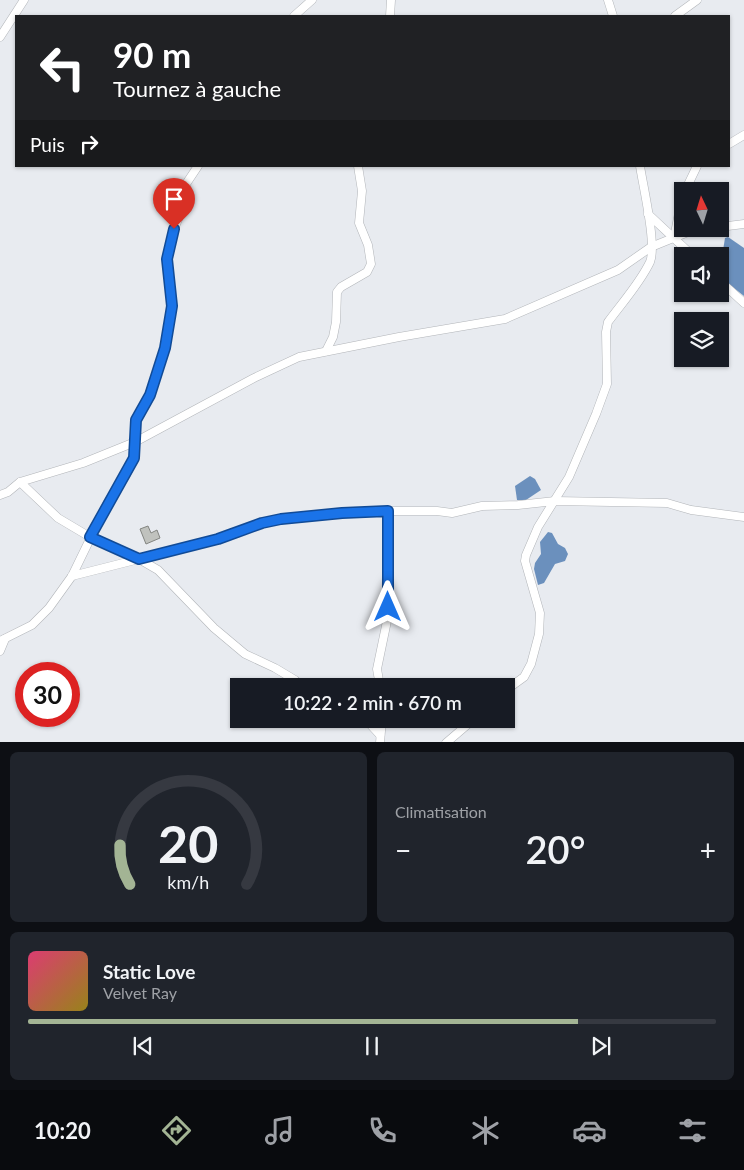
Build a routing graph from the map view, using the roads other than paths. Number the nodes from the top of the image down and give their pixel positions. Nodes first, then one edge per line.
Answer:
1 (24, 0) edge
2 (312, 0) edge
3 (391, 0) edge
4 (608, 0) edge
5 (697, 0) edge
6 (295, 15) edge
7 (390, 15) edge
8 (613, 15) edge
9 (676, 15) edge
10 (0, 37) edge
11 (744, 135) edge
12 (730, 143) edge
13 (197, 167) edge
14 (358, 167) edge
15 (640, 167) edge
16 (697, 167) edge
17 (689, 182) edge
18 (648, 214) junction
19 (744, 224) edge
20 (729, 226) edge
21 (674, 238) junction
22 (651, 247) junction
23 (684, 247) edge
24 (729, 289) edge
25 (744, 303) edge
26 (326, 351) junction
27 (135, 442) junction
28 (20, 482) junction
29 (0, 495) edge
30 (555, 500) junction
31 (388, 511) junction
32 (744, 517) edge
33 (90, 537) junction
34 (139, 559) junction
35 (72, 576) junction
36 (2, 640) edge
37 (0, 651) edge
38 (292, 678) edge
39 (379, 678) edge
40 (515, 684) edge
41 (372, 728) edge
42 (463, 728) edge
43 (380, 739) edge
44 (446, 742) edge

1 - 10 street
2 - 6 street
3 - 7 street
4 - 8 street
5 - 9 street
11 - 12 street
13 - 27 street
14 - 26 street
15 - 18 street
16 - 17 street
18 - 21 street
18 - 22 street
19 - 20 street
21 - 22 street
21 - 23 street
22 - 26 street
22 - 30 street
24 - 25 street
26 - 27 street
27 - 28 street
27 - 33 street
28 - 29 street
28 - 33 street
30 - 31 street
30 - 32 street
30 - 40 street
31 - 34 street
31 - 39 street
33 - 34 street
33 - 35 street
34 - 35 street
34 - 38 street
35 - 36 street
36 - 37 street
41 - 43 street
42 - 44 street

